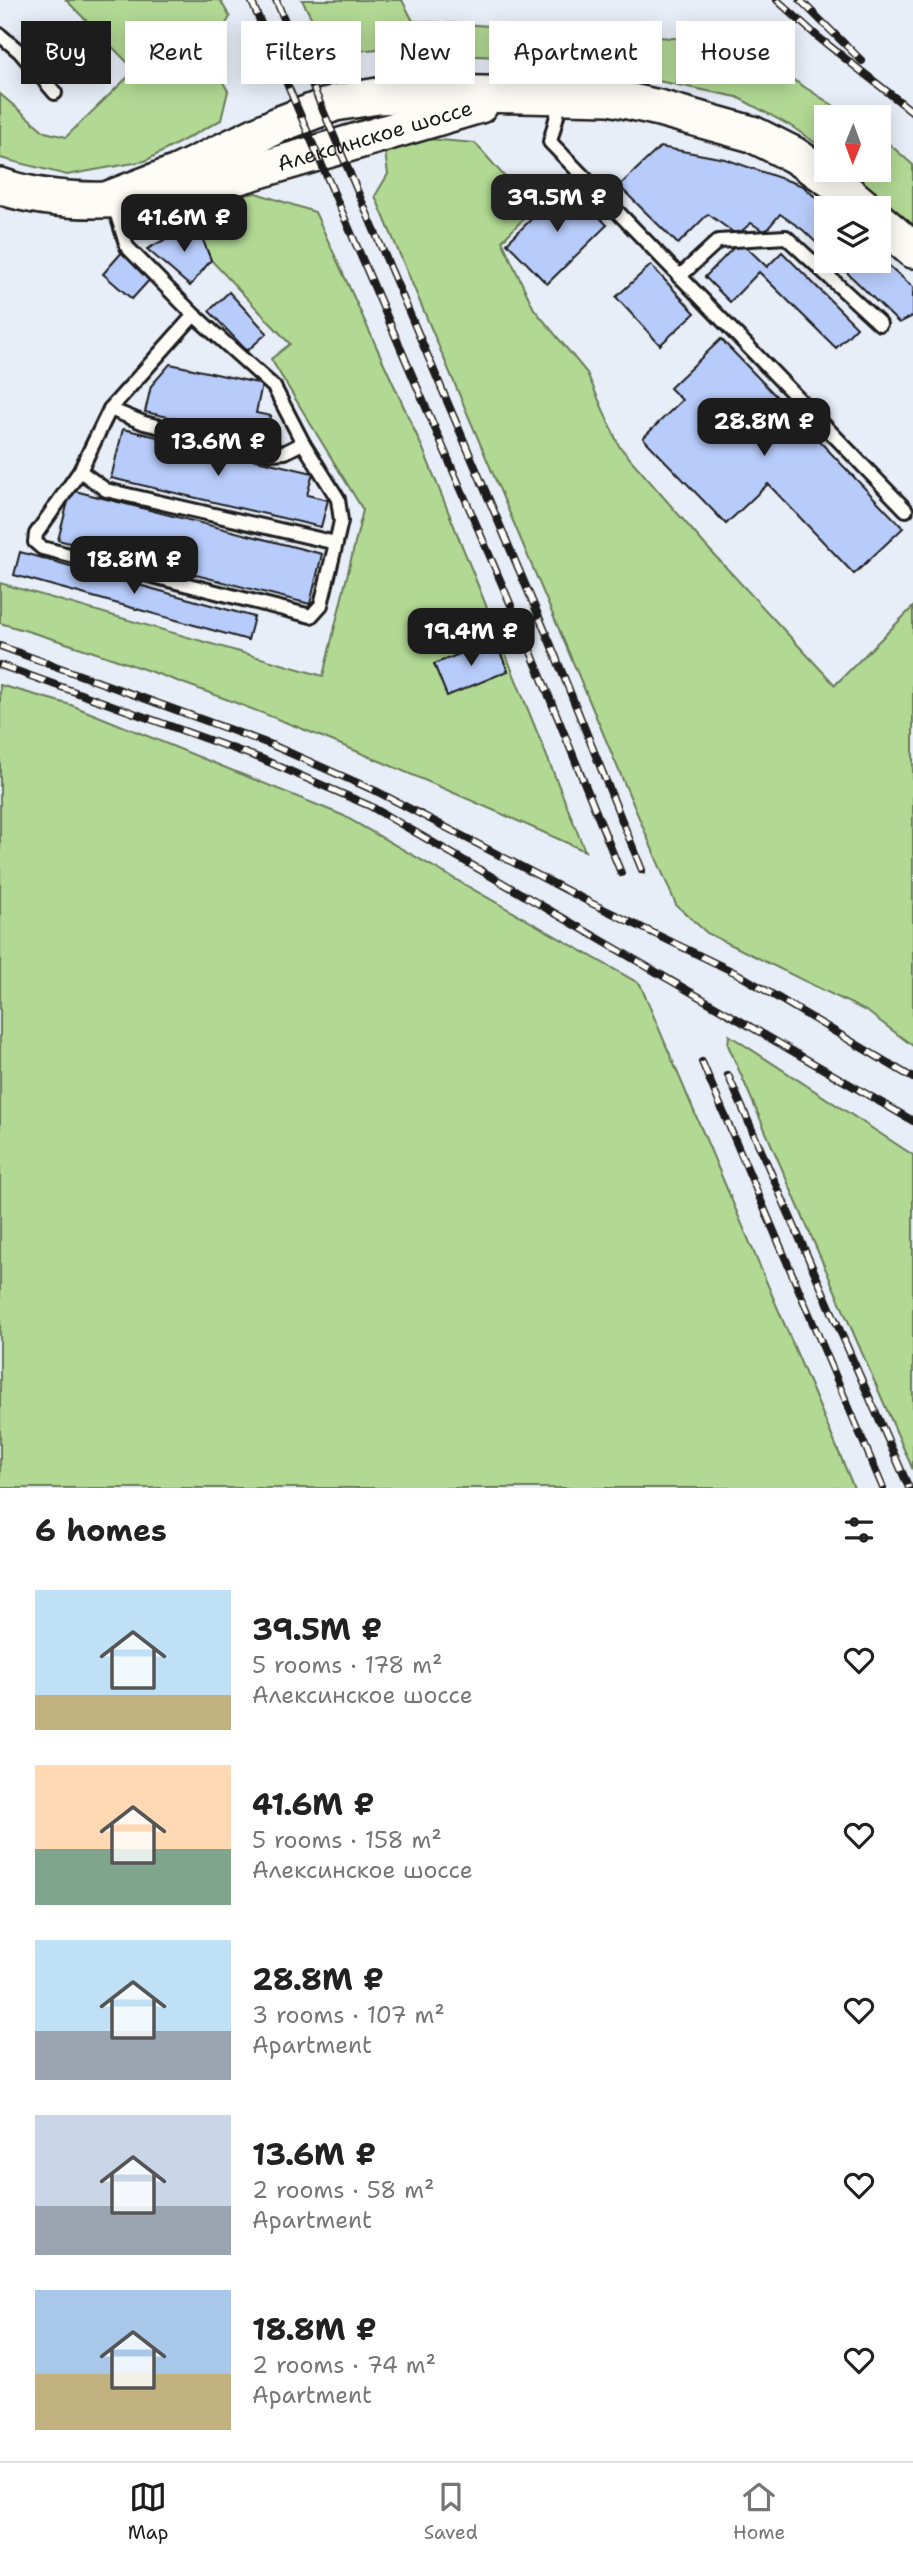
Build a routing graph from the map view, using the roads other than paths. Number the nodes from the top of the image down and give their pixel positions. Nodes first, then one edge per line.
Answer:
1 (0, 35) edge
2 (55, 93) dead end
3 (562, 96) junction
4 (0, 186) edge
5 (849, 196) edge
6 (111, 198) junction
7 (891, 231) edge
8 (913, 250) edge
9 (679, 277) junction
10 (194, 315) junction
11 (880, 324) dead end
12 (110, 409) junction
13 (303, 443) junction
14 (80, 471) junction
15 (906, 510) dead end
16 (336, 543) junction

1 - 2 lane
3 - 5 main road, Алексинское шоссе
3 - 6 main road, Алексинское шоссе
3 - 9 lane
4 - 6 main road, Алексинское шоссе
6 - 10 lane
7 - 8 main road
9 - 11 lane
9 - 15 lane
10 - 12 lane
10 - 13 lane
12 - 13 lane
12 - 14 lane
13 - 16 lane
14 - 16 lane
14 - 16 lane

